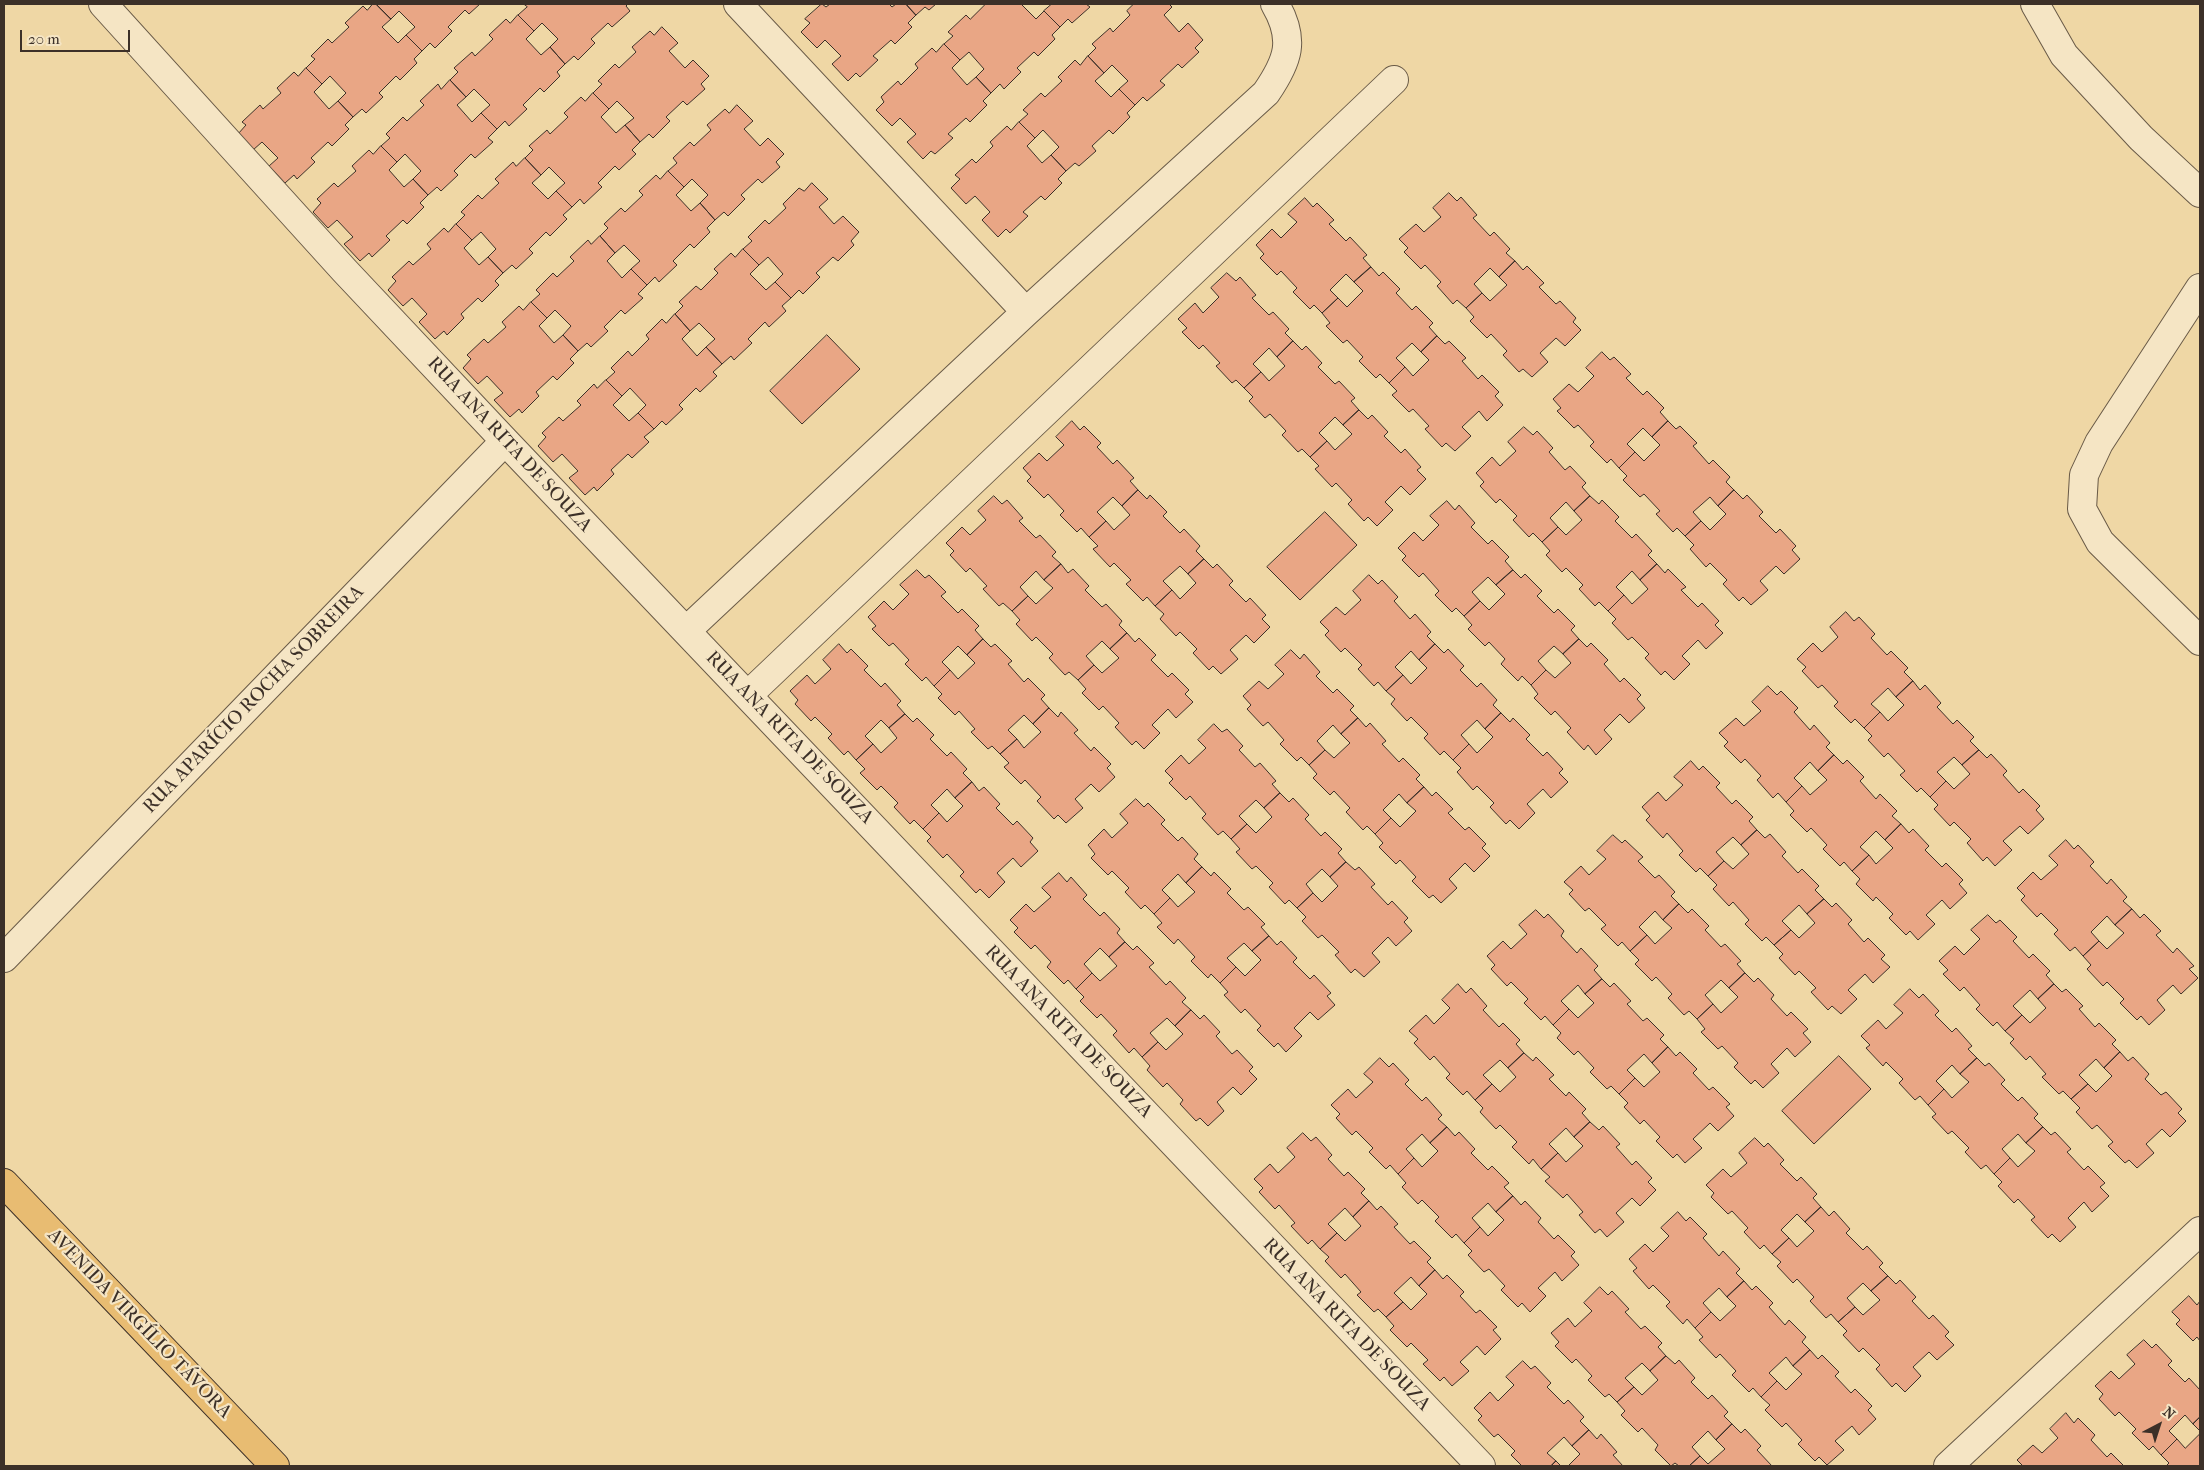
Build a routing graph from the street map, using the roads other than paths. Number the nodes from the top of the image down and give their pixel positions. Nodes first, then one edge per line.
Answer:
1 (103, 4) edge
2 (738, 4) edge
3 (1275, 4) edge
4 (2035, 4) edge
5 (1394, 80) dead end
6 (2200, 193) edge
7 (2200, 288) edge
8 (1026, 312) junction
9 (505, 441) junction
10 (686, 631) junction
11 (2200, 641) edge
12 (748, 695) junction
13 (4, 958) edge
14 (4, 1183) edge
15 (2200, 1231) edge
16 (275, 1466) edge
17 (1480, 1466) edge
18 (1948, 1466) edge

1 - 9 street, RUA ANA RITA DE SOUZA
2 - 8 street
3 - 8 street
4 - 6 street
5 - 12 street
7 - 11 street
8 - 10 street
9 - 10 street, RUA ANA RITA DE SOUZA
9 - 13 street, RUA APARÍCIO ROCHA SOBREIRA
10 - 12 street, RUA ANA RITA DE SOUZA
12 - 17 street, RUA ANA RITA DE SOUZA
14 - 16 main road, AVENIDA VIRGÍLIO TÁVORA
15 - 18 street

